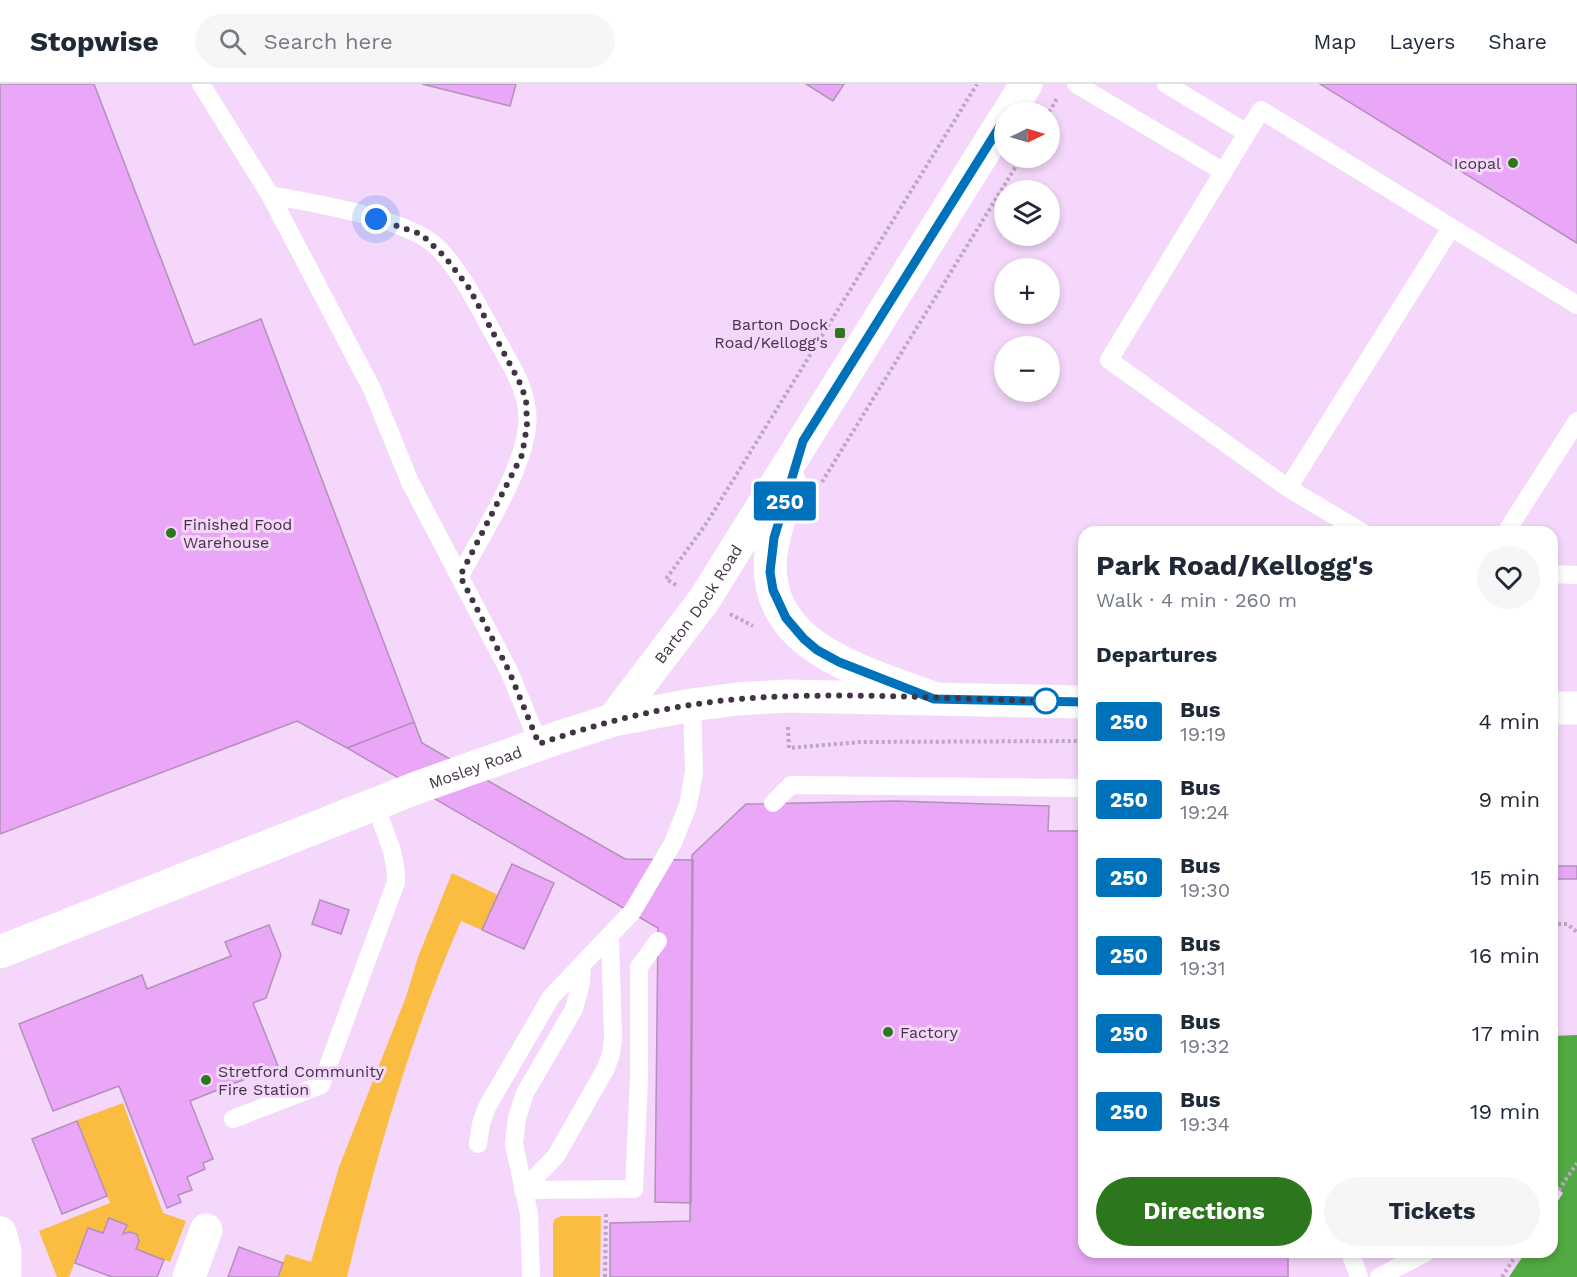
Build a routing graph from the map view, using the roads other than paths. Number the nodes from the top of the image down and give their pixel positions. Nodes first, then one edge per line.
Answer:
1 (201, 84) edge
2 (1026, 84) edge
3 (1076, 84) edge
4 (1166, 84) edge
5 (1015, 102) edge
6 (1247, 133) junction
7 (994, 136) edge
8 (1224, 172) junction
9 (270, 195) junction
10 (1451, 228) junction
11 (1577, 305) edge
12 (1577, 421) edge
13 (803, 441) junction
14 (1288, 488) junction
15 (1352, 526) edge
16 (1510, 526) edge
17 (1558, 574) edge
18 (1577, 575) edge
19 (460, 576) junction
20 (934, 699) junction
21 (1078, 702) edge
22 (692, 705) junction
23 (1558, 708) edge
24 (1577, 708) edge
25 (613, 720) junction
26 (539, 744) junction
27 (1078, 788) edge
28 (773, 803) dead end
29 (375, 805) junction
30 (610, 938) junction
31 (658, 941) dead end
32 (0, 952) edge
33 (582, 965) junction
34 (233, 1119) dead end
35 (478, 1144) dead end
36 (523, 1190) junction
37 (206, 1230) dead end
38 (0, 1233) edge
39 (1352, 1258) edge
40 (1415, 1258) edge
41 (5, 1277) edge
42 (189, 1277) edge
43 (531, 1277) edge
44 (1359, 1277) edge
45 (1379, 1277) edge

1 - 9 lane
2 - 5 main road
3 - 8 lane
4 - 6 lane
6 - 8 lane
6 - 10 lane
7 - 13 main road, Barton Dock Road
8 - 14 lane
9 - 19 lane
9 - 19 lane
10 - 11 lane
10 - 14 lane
12 - 16 lane
13 - 20 main road
13 - 25 main road, Barton Dock Road
14 - 15 lane
17 - 18 lane
19 - 26 lane
20 - 21 main road, Mosley Road
20 - 22 main road, Mosley Road
22 - 25 main road, Mosley Road
22 - 30 lane
23 - 24 main road
25 - 26 main road, Mosley Road
26 - 29 main road, Mosley Road
27 - 28 lane
29 - 32 main road, Mosley Road
29 - 34 lane
30 - 33 lane
30 - 36 lane
31 - 36 lane
33 - 35 lane
33 - 36 lane
36 - 43 lane
37 - 42 main road
38 - 41 main road
39 - 44 lane
40 - 45 lane

